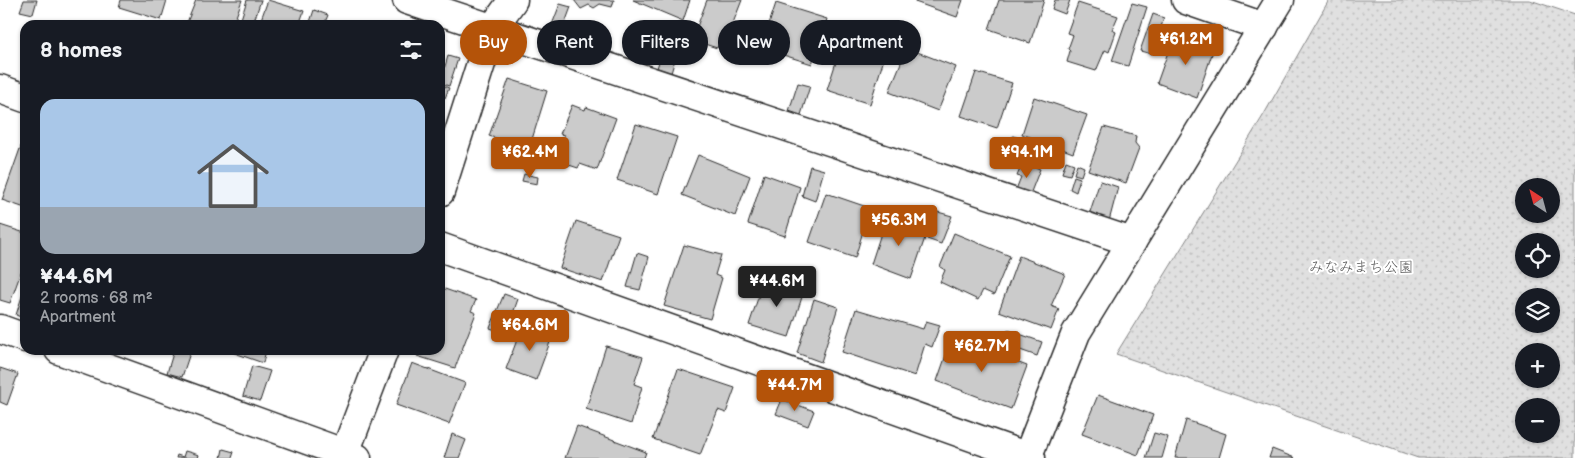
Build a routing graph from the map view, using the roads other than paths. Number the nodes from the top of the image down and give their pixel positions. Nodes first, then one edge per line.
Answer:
1 (407, 0) edge
2 (513, 0) edge
3 (1186, 0) edge
4 (1280, 0) edge
5 (466, 20) edge
6 (499, 20) edge
7 (1264, 27) junction
8 (527, 41) edge
9 (481, 65) edge
10 (0, 89) edge
11 (20, 96) edge
12 (445, 176) edge
13 (1132, 242) junction
14 (445, 249) edge
15 (0, 329) edge
16 (20, 336) edge
17 (73, 355) edge
18 (382, 355) edge
19 (348, 457) edge
20 (1029, 458) edge

1 - 5 street
2 - 6 street
3 - 7 street
4 - 7 street
7 - 13 street
8 - 13 street
9 - 12 street
10 - 11 street
13 - 20 street
14 - 20 street
15 - 16 street
17 - 19 street
18 - 19 street

